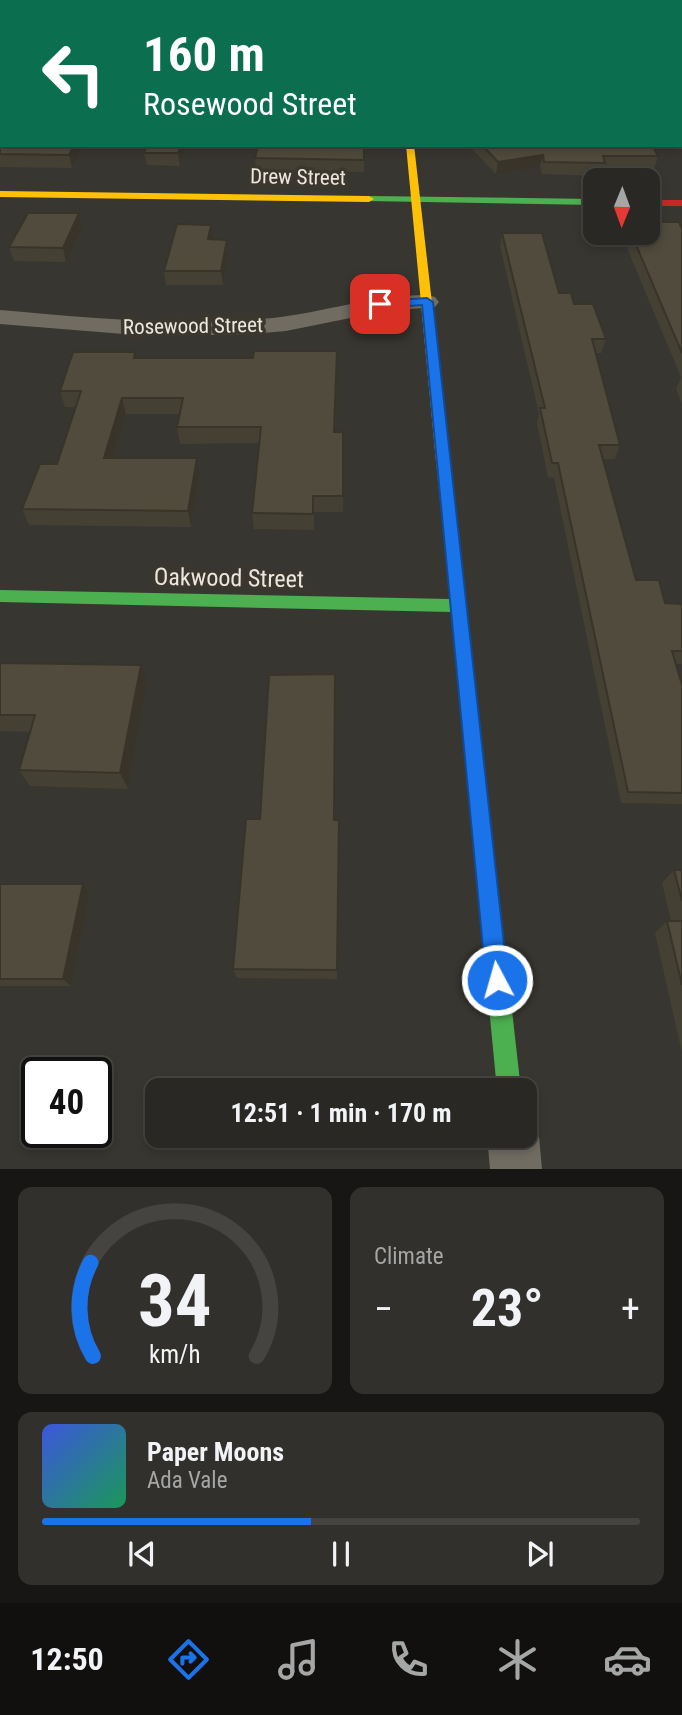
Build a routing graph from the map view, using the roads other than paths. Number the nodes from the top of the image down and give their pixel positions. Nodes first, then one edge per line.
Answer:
1 (410, 147) edge
2 (0, 194) edge
3 (415, 199) junction
4 (583, 202) edge
5 (660, 203) edge
6 (682, 203) edge
7 (427, 302) junction
8 (0, 317) edge
9 (0, 596) edge
10 (457, 606) junction
11 (508, 1078) edge
12 (514, 1148) edge
13 (516, 1169) edge

1 - 3 street
2 - 3 street, Drew Street
3 - 4 street, Drew Street
3 - 7 street
5 - 6 street
7 - 8 street, Rosewood Street
7 - 10 street
9 - 10 street, Oakwood Street
10 - 11 street
12 - 13 street

